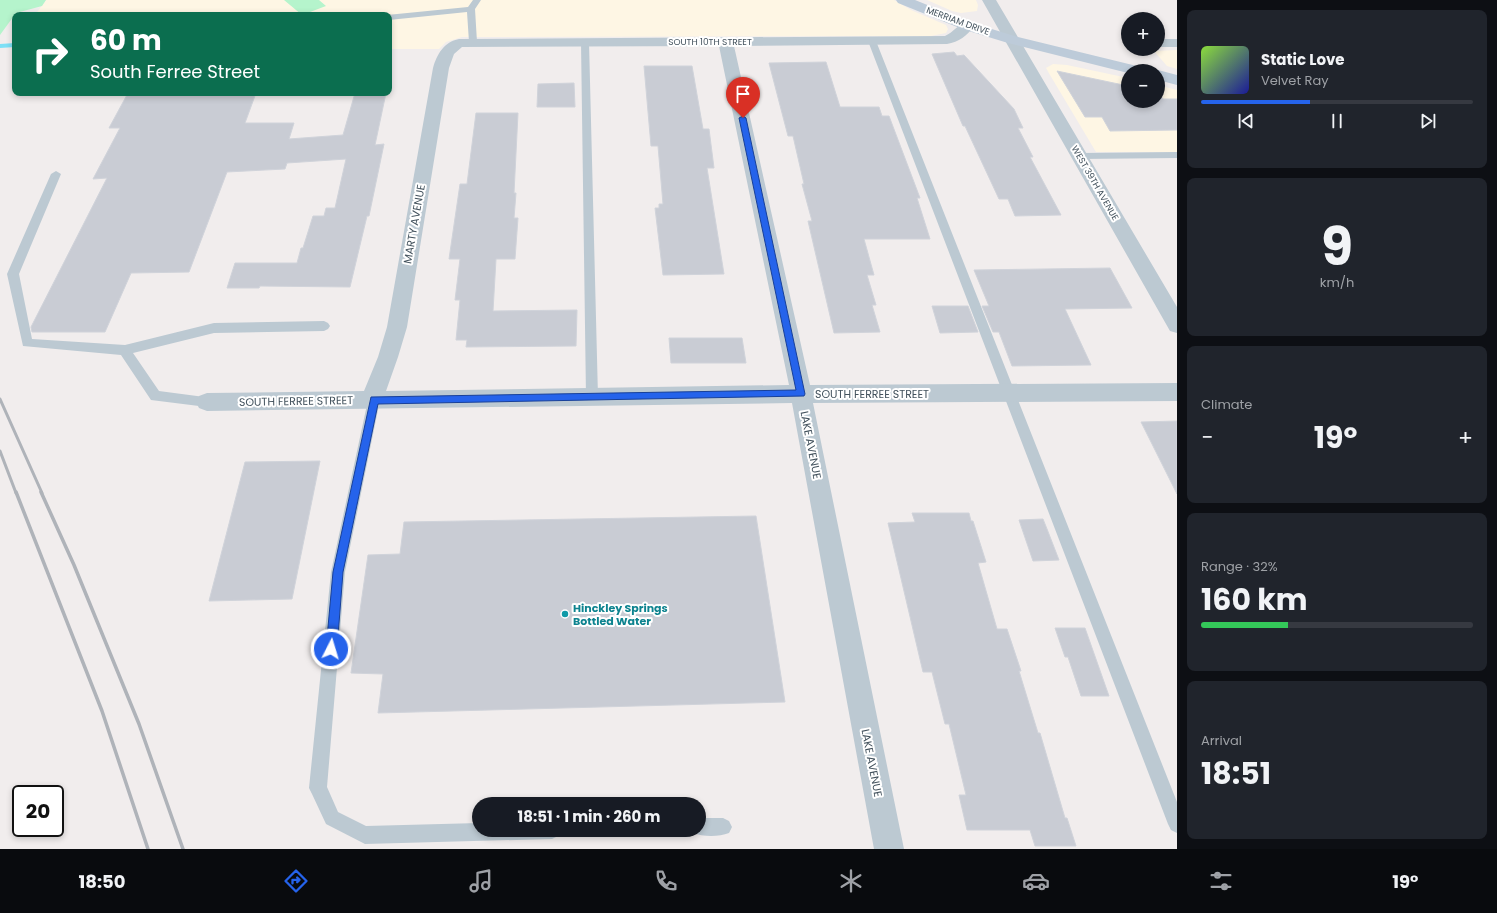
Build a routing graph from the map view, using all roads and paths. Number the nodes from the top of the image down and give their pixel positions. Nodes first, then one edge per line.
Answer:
1 (477, 0) edge
2 (903, 0) edge
3 (989, 0) edge
4 (471, 9) junction
5 (392, 17) edge
6 (967, 26) junction
7 (1013, 40) junction
8 (872, 41) junction
9 (473, 42) junction
10 (585, 42) junction
11 (726, 42) junction
12 (1165, 43) edge
13 (1177, 43) edge
14 (450, 47) joint
15 (1121, 66) edge
16 (1165, 77) edge
17 (1177, 80) edge
18 (1177, 155) edge
19 (1080, 156) junction
20 (56, 174) dead end
21 (1177, 325) edge
22 (324, 326) dead end
23 (125, 350) junction
24 (1177, 392) edge
25 (1010, 393) junction
26 (801, 394) junction
27 (592, 397) junction
28 (374, 400) junction
29 (207, 402) joint
30 (1177, 824) edge
31 (706, 827) edge
32 (723, 827) dead end
33 (472, 832) edge
34 (889, 849) edge

1 - 4 lane
2 - 6 main road, MERRIAM DRIVE
3 - 7 street, WEST 39TH AVENUE
4 - 5 lane
4 - 9 lane
6 - 7 main road, MERRIAM DRIVE
6 - 8 street, SOUTH 10TH STREET
7 - 15 main road, MERRIAM DRIVE
7 - 19 street, WEST 39TH AVENUE
8 - 11 street, SOUTH 10TH STREET
8 - 25 lane
9 - 10 street, SOUTH 10TH STREET
9 - 14 street, SOUTH 10TH STREET
10 - 11 street, SOUTH 10TH STREET
10 - 27 lane
11 - 26 street, LAKE AVENUE
12 - 13 street
14 - 28 street, MARTY AVENUE
16 - 17 main road
18 - 19 lane
19 - 21 street, WEST 39TH AVENUE
20 - 23 lane
22 - 23 lane
23 - 29 lane
24 - 25 street, SOUTH FERREE STREET
25 - 26 street, SOUTH FERREE STREET
25 - 30 lane
26 - 27 street, SOUTH FERREE STREET
26 - 34 street, LAKE AVENUE
27 - 28 street, SOUTH FERREE STREET
28 - 29 street, SOUTH FERREE STREET
28 - 33 lane
31 - 32 lane

